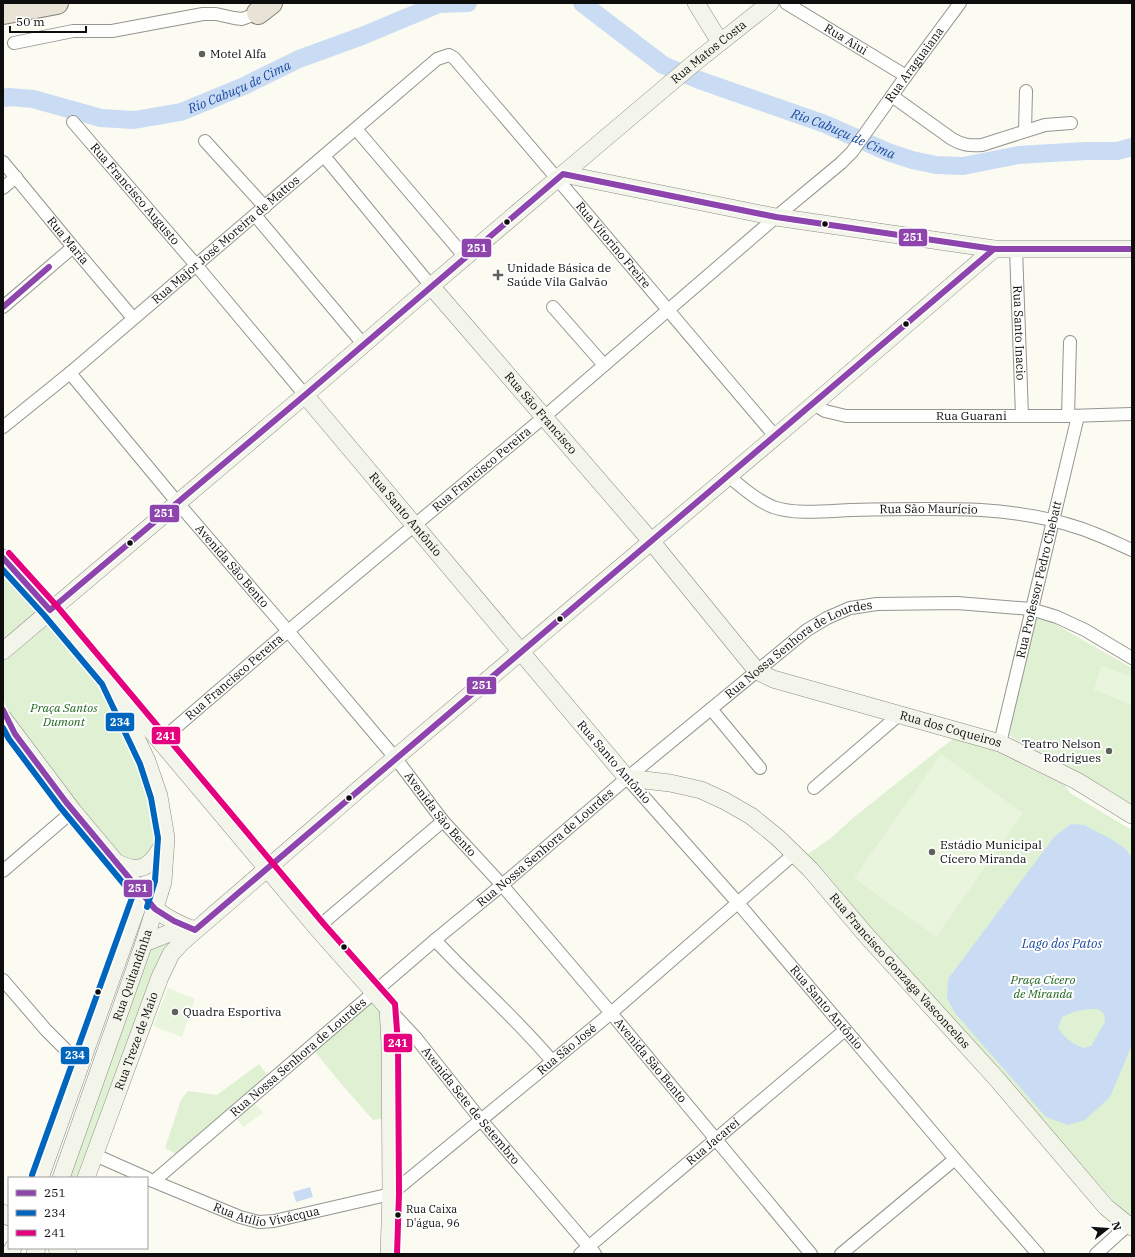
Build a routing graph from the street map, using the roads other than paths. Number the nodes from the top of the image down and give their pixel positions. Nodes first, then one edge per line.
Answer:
1 (57, 3) edge
2 (696, 3) edge
3 (770, 3) edge
4 (786, 3) edge
5 (960, 3) edge
6 (263, 6) edge
7 (3, 13) edge
8 (720, 42) junction
9 (14, 43) dead end
10 (449, 55) joint
11 (906, 76) junction
12 (1026, 91) dead end
13 (892, 96) junction
14 (73, 122) dead end
15 (1071, 123) dead end
16 (870, 128) joint
17 (356, 129) junction
18 (1025, 131) junction
19 (205, 141) dead end
20 (324, 156) junction
21 (3, 162) edge
22 (561, 176) junction
23 (16, 177) junction
24 (3, 188) edge
25 (265, 207) junction
26 (255, 215) junction
27 (776, 216) junction
28 (73, 247) junction
29 (1132, 248) edge
30 (994, 249) junction
31 (1016, 249) junction
32 (465, 257) junction
33 (196, 265) junction
34 (430, 286) junction
35 (3, 307) edge
36 (553, 307) dead end
37 (667, 310) junction
38 (133, 318) junction
39 (1070, 342) dead end
40 (363, 344) junction
41 (604, 365) junction
42 (70, 373) junction
43 (304, 395) junction
44 (814, 404) junction
45 (1132, 414) edge
46 (1022, 416) junction
47 (1073, 416) junction
48 (544, 417) junction
49 (3, 427) edge
50 (775, 436) junction
51 (728, 476) junction
52 (177, 502) junction
53 (1054, 520) junction
54 (414, 526) junction
55 (650, 541) junction
56 (1132, 550) edge
57 (3, 558) edge
58 (1031, 609) junction
59 (50, 610) junction
60 (288, 631) junction
61 (3, 651) edge
62 (521, 652) junction
63 (1132, 658) edge
64 (757, 671) junction
65 (109, 680) junction
66 (3, 710) edge
67 (710, 710) junction
68 (900, 714) junction
69 (3, 718) edge
70 (16, 734) junction
71 (160, 741) junction
72 (1000, 743) junction
73 (395, 758) junction
74 (760, 768) dead end
75 (627, 778) junction
76 (814, 788) dead end
77 (73, 811) junction
78 (1132, 814) edge
79 (443, 821) junction
80 (166, 838) junction
81 (794, 854) junction
82 (117, 863) junction
83 (267, 868) junction
84 (3, 871) edge
85 (502, 885) junction
86 (142, 893) junction
87 (738, 903) junction
88 (155, 909) junction
89 (190, 928) junction
90 (317, 928) junction
91 (435, 940) junction
92 (144, 942) junction
93 (3, 980) edge
94 (374, 993) junction
95 (388, 1008) junction
96 (610, 1013) junction
97 (845, 1030) junction
98 (416, 1038) junction
99 (390, 1044) junction
100 (552, 1061) junction
101 (81, 1062) junction
102 (481, 1120) junction
103 (716, 1138) junction
104 (95, 1155) junction
105 (955, 1159) junction
106 (40, 1177) edge
107 (61, 1177) edge
108 (86, 1177) edge
109 (144, 1177) edge
110 (149, 1179) edge
111 (391, 1194) junction
112 (1130, 1226) edge
113 (588, 1252) edge
114 (390, 1254) edge
115 (811, 1254) edge
116 (841, 1254) edge
117 (1038, 1254) edge
118 (1096, 1254) edge

1 - 7 highway
2 - 8 street
3 - 8 street, Rua Matos Costa
4 - 11 street, Rua Aiui
5 - 11 street, Rua Araguaiana
6 - 9 street
8 - 22 street, Rua Matos Costa
10 - 17 street, Rua Major José Moreira de Mattos
10 - 22 street, Rua Vitorino Freire
11 - 13 street, Rua Araguaiana
12 - 18 street
13 - 16 street, Rua Araguaiana
13 - 18 street
14 - 33 street, Rua Francisco Augusto
15 - 18 street
16 - 27 street, Rua Francisco Pereira
17 - 20 street, Rua Major José Moreira de Mattos
17 - 32 street
19 - 25 street
20 - 25 street, Rua Major José Moreira de Mattos
20 - 34 street, Rua São Francisco
21 - 23 street, Rua Maria
22 - 27 street
22 - 32 street, Rua Matos Costa
22 - 37 street, Rua Vitorino Freire
23 - 24 street
23 - 28 street, Rua Maria
25 - 26 street, Rua Major José Moreira de Mattos
26 - 33 street, Rua Major José Moreira de Mattos
26 - 40 street
27 - 30 street
27 - 37 street, Rua Francisco Pereira
28 - 35 street
28 - 38 street, Rua Maria
29 - 31 street
30 - 31 street
30 - 44 street, Rua Treze de Maio
31 - 46 street, Rua Santo Inacio
32 - 34 street, Rua Matos Costa
33 - 38 street, Rua Major José Moreira de Mattos
33 - 43 street, Rua Santo Antônio
34 - 40 street, Rua Matos Costa
34 - 48 street, Rua São Francisco
36 - 41 street
37 - 41 street, Rua Francisco Pereira
37 - 50 street, Rua Vitorino Freire
38 - 42 street, Rua Major José Moreira de Mattos
39 - 47 street, Rua Professor Pedro Chebatt
40 - 43 street, Rua Matos Costa
41 - 48 street, Rua Francisco Pereira
42 - 49 street, Rua Major José Moreira de Mattos
42 - 52 street, Avenida São Bento
43 - 52 street, Rua Matos Costa
43 - 54 street, Rua Santo Antônio
44 - 46 street, Rua Guarani
44 - 50 street, Rua Treze de Maio
45 - 47 street, Rua Guarani
46 - 47 street, Rua Guarani
47 - 53 street, Rua Professor Pedro Chebatt
48 - 54 street, Rua Francisco Pereira
48 - 55 street, Rua São Francisco
50 - 51 street, Rua Treze de Maio
51 - 53 street, Rua São Maurício
51 - 55 street, Rua Treze de Maio
52 - 59 street, Rua Matos Costa
52 - 60 street, Avenida São Bento
53 - 56 street, Rua São Maurício
53 - 58 street, Rua Professor Pedro Chebatt
54 - 60 street, Rua Francisco Pereira
54 - 62 street, Rua Santo Antônio
55 - 62 street, Rua Treze de Maio
55 - 64 street, Rua São Francisco
57 - 59 street, Avenida Sete de Setembro
58 - 63 street, Rua Nossa Senhora de Lourdes
58 - 64 street, Rua Nossa Senhora de Lourdes
58 - 72 street, Rua Professor Pedro Chebatt
59 - 61 street, Rua Matos Costa
59 - 65 street, Avenida Sete de Setembro
60 - 71 street, Rua Francisco Pereira
60 - 73 street, Avenida São Bento
62 - 73 street, Rua Treze de Maio
62 - 75 street, Rua Santo Antônio
64 - 67 street, Rua Nossa Senhora de Lourdes
64 - 68 street, Rua dos Coqueiros
65 - 71 street, Avenida Sete de Setembro
65 - 80 street, Rua Quitandinha
66 - 70 street
67 - 74 street
67 - 75 street, Rua Nossa Senhora de Lourdes
68 - 72 street, Rua dos Coqueiros
68 - 76 street
69 - 70 street
70 - 77 street
71 - 83 street, Avenida Sete de Setembro
72 - 78 street, Rua dos Coqueiros
73 - 79 street, Avenida São Bento
73 - 83 street, Rua Treze de Maio
75 - 81 street, Rua Francisco Gonzaga Vasconcelos
75 - 85 street, Rua Nossa Senhora de Lourdes
75 - 87 street, Rua Santo Antônio
77 - 82 street
77 - 84 street
79 - 85 street, Avenida São Bento
79 - 90 street
80 - 82 street
80 - 88 street, Rua Quitandinha
81 - 87 street, Rua São José
81 - 112 street, Rua Francisco Gonzaga Vasconcelos
82 - 86 street
83 - 89 street, Rua Treze de Maio
83 - 90 street, Avenida Sete de Setembro
85 - 91 street, Rua Nossa Senhora de Lourdes
85 - 96 street, Avenida São Bento
86 - 88 street
86 - 101 street, Rua Quitandinha
87 - 96 street, Rua São José
87 - 97 street, Rua Santo Antônio
88 - 89 street
88 - 92 street, Rua Quitandinha
89 - 92 street
89 - 104 street, Rua Treze de Maio
90 - 94 street, Avenida Sete de Setembro
91 - 94 street, Rua Nossa Senhora de Lourdes
91 - 100 street
92 - 107 street, Rua Quitandinha
93 - 101 street
94 - 95 street, Avenida Sete de Setembro
94 - 110 street, Rua Nossa Senhora de Lourdes
95 - 98 street, Avenida Sete de Setembro
95 - 99 street
96 - 100 street, Rua São José
96 - 103 street, Avenida São Bento
97 - 103 street, Rua Jacareí
97 - 105 street, Rua Santo Antônio
98 - 99 street
98 - 102 street, Avenida Sete de Setembro
99 - 111 street
100 - 102 street, Rua São José
101 - 106 street, Rua Quitandinha
102 - 111 street, Rua São José
102 - 113 street, Avenida Sete de Setembro
103 - 113 street, Rua Jacareí
103 - 115 street, Avenida São Bento
104 - 108 street, Rua Treze de Maio
104 - 109 street, Rua Atílio Vivácqua
105 - 116 street
105 - 117 street, Rua Santo Antônio
110 - 111 street, Rua Atílio Vivácqua
111 - 114 street
112 - 118 street

